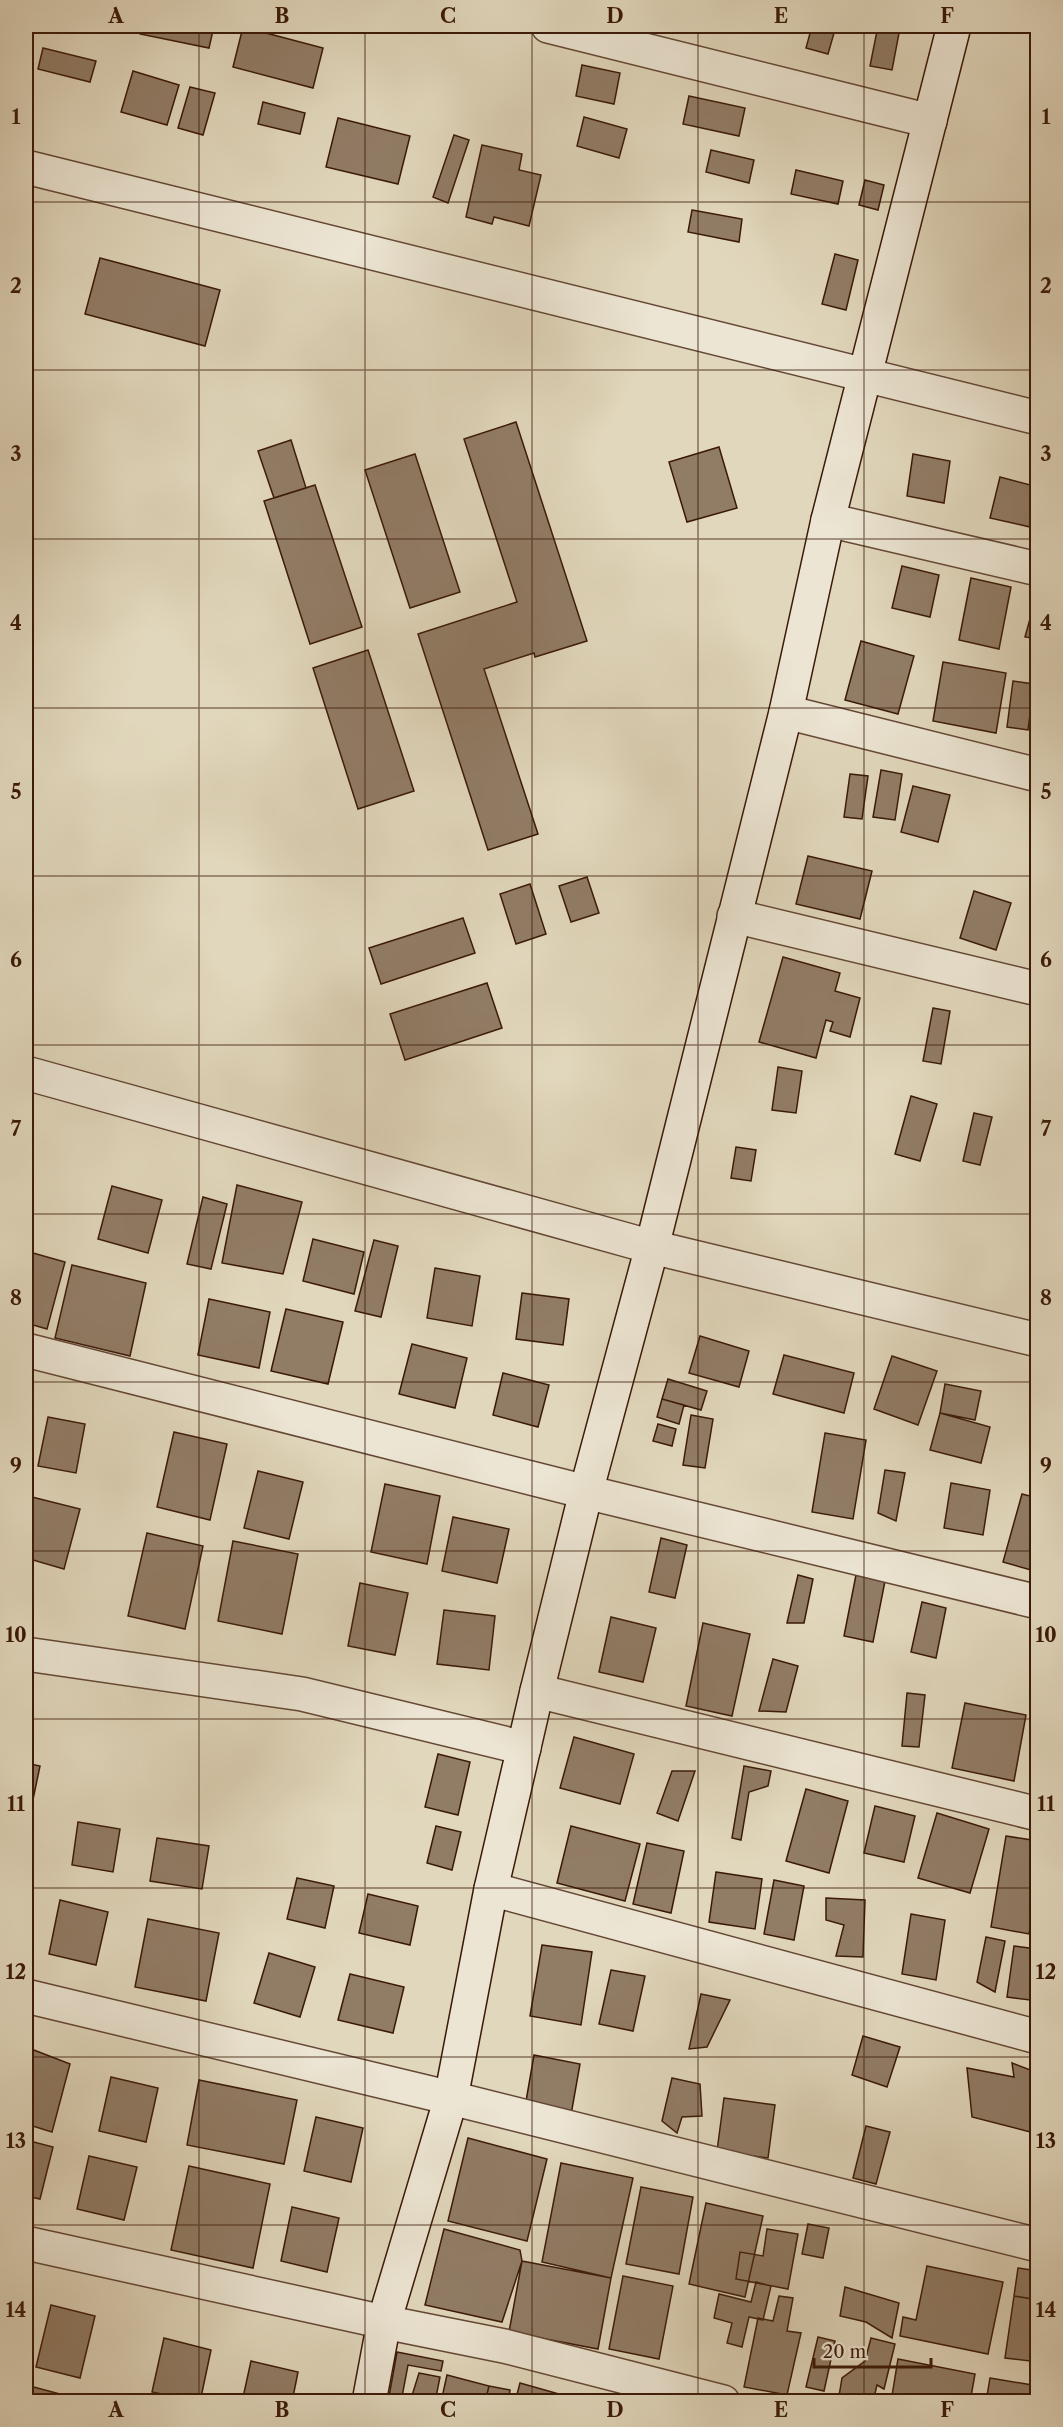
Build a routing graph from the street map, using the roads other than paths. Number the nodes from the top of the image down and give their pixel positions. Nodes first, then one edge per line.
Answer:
1 (548, 26) edge
2 (954, 26) edge
3 (930, 121) junction
4 (26, 168) edge
5 (863, 376) junction
6 (1038, 418) edge
7 (828, 520) junction
8 (1038, 569) edge
9 (786, 712) junction
10 (1038, 775) edge
11 (734, 916) junction
12 (1038, 989) edge
13 (26, 1073) edge
14 (652, 1247) junction
15 (1038, 1340) edge
16 (26, 1350) edge
17 (586, 1492) junction
18 (1038, 1602) edge
19 (26, 1654) edge
20 (537, 1691) junction
21 (524, 1748) junction
22 (1038, 1814) edge
23 (491, 1889) junction
24 (26, 1996) edge
25 (1038, 2037) edge
26 (451, 2098) junction
27 (26, 2243) edge
28 (1038, 2246) edge
29 (384, 2322) junction
30 (369, 2402) edge
31 (723, 2402) edge

1 - 3 street
2 - 3 street
3 - 5 street
4 - 5 street
5 - 6 street
5 - 7 street
7 - 8 street
7 - 9 street
9 - 10 street
9 - 11 street
11 - 12 street
11 - 14 street
13 - 14 street
14 - 15 street
14 - 17 street
16 - 17 street
17 - 18 street
17 - 20 street
19 - 21 street
20 - 21 street
20 - 22 street
21 - 23 street
23 - 25 street
23 - 26 street
24 - 26 street
26 - 28 street
26 - 29 street
27 - 29 street
29 - 30 street
29 - 31 street

